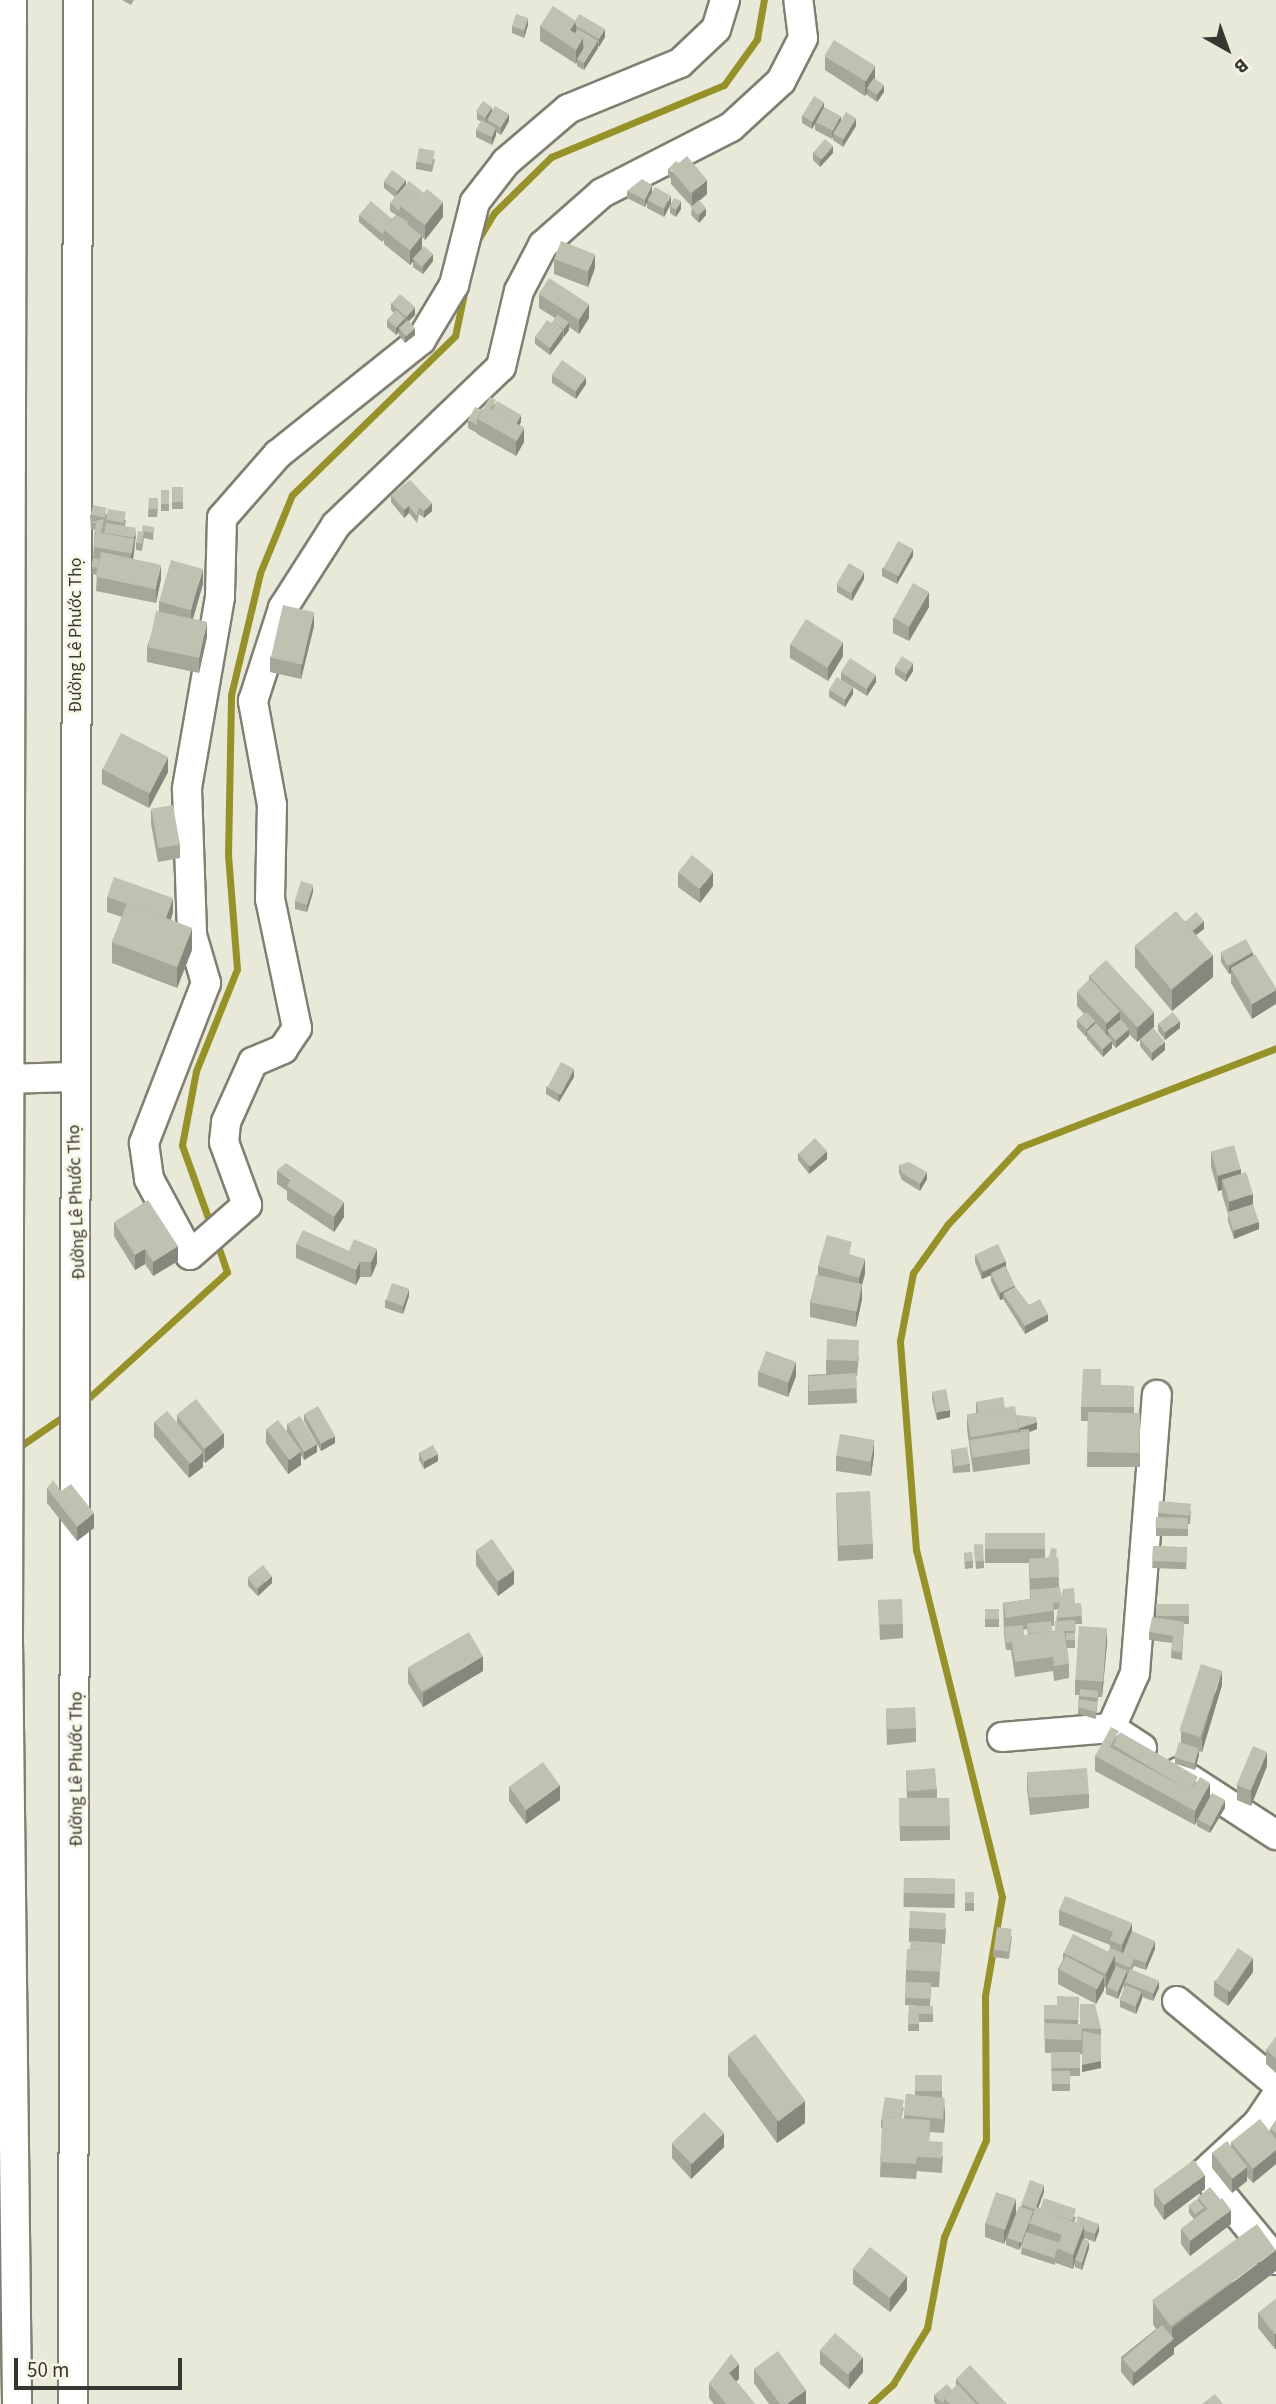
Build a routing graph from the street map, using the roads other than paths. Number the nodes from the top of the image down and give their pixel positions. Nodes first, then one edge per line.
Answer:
1 (12, 0) edge
2 (78, 0) edge
3 (725, 0) edge
4 (798, 0) edge
5 (74, 1077) junction
6 (9, 1079) junction
7 (1157, 1395) dead end
8 (1111, 1728) junction
9 (1002, 1737) dead end
10 (1276, 1835) edge
11 (1177, 2001) dead end
12 (1276, 2083) edge
13 (1276, 2096) edge
14 (1276, 2260) edge
15 (17, 2404) edge
16 (73, 2404) edge

1 - 6 street
2 - 5 street, Đường Lê Phước Thọ
3 - 4 street
5 - 6 street
5 - 16 street, Đường Lê Phước Thọ
6 - 15 street
7 - 8 street
8 - 9 street
8 - 10 street
11 - 12 street
13 - 14 street

